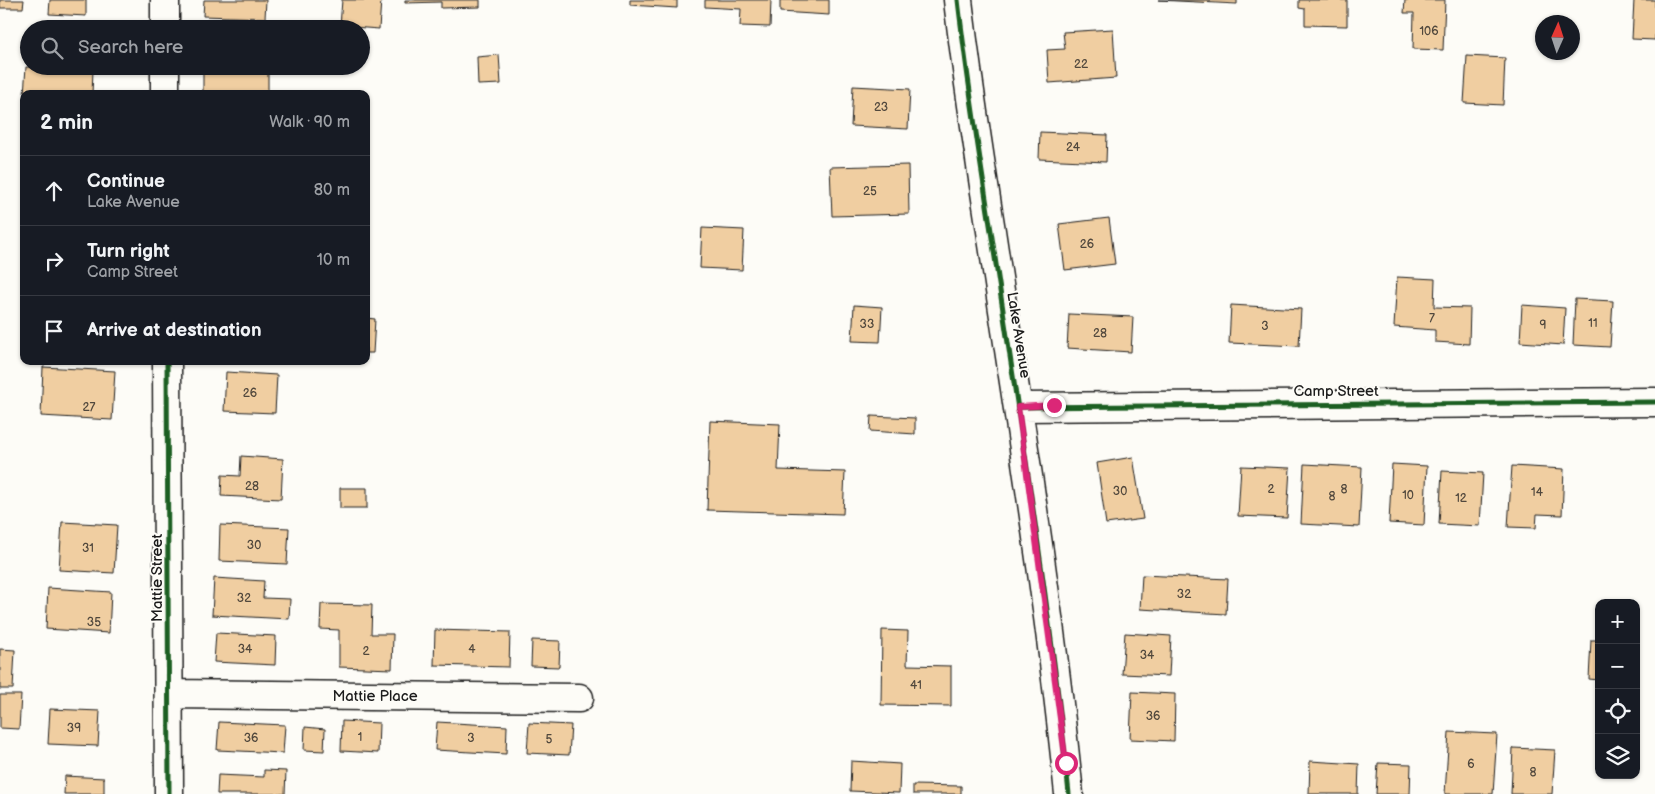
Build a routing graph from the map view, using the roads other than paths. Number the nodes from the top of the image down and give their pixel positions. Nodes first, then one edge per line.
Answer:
1 (165, 0) edge
2 (958, 0) edge
3 (165, 20) edge
4 (165, 75) edge
5 (165, 90) edge
6 (167, 365) edge
7 (1655, 402) edge
8 (1018, 407) junction
9 (170, 694) junction
10 (579, 698) dead end
11 (169, 794) edge
12 (1069, 794) edge

1 - 3 street
2 - 8 street, Lake Avenue
4 - 5 street
6 - 9 street, Mattie Street
7 - 8 street, Camp Street
8 - 12 street, Lake Avenue
9 - 10 street, Mattie Place
9 - 11 street, Mattie Street

